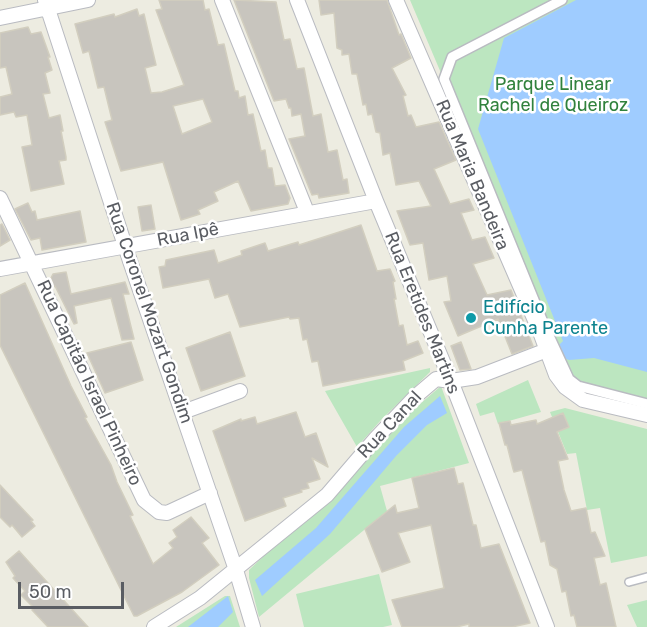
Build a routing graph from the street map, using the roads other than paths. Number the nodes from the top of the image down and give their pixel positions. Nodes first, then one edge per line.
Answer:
1 (88, 0) edge
2 (222, 0) edge
3 (297, 0) edge
4 (396, 0) edge
5 (562, 0) edge
6 (46, 4) edge
7 (0, 18) edge
8 (0, 198) edge
9 (376, 201) junction
10 (307, 212) junction
11 (126, 247) junction
12 (33, 263) junction
13 (0, 269) edge
14 (547, 350) junction
15 (451, 381) junction
16 (240, 391) dead end
17 (647, 404) edge
18 (183, 412) junction
19 (647, 415) edge
20 (210, 493) junction
21 (236, 570) junction
22 (647, 577) edge
23 (628, 582) dead end
24 (154, 627) edge
25 (253, 627) edge
26 (547, 627) edge

1 - 6 street
2 - 10 street
3 - 9 street, Rua Eretides Martins
4 - 14 street, Rua Maria Bandeira
5 - 17 street
6 - 7 street
6 - 11 street, Rua Coronel Mozart Gondim
8 - 12 street, Rua Capitão Israel Pinheiro
9 - 10 street, Rua Ipê
9 - 15 street, Rua Eretides Martins
10 - 11 street, Rua Ipê
11 - 12 street, Rua Ipê
11 - 18 street, Rua Coronel Mozart Gondim
12 - 13 street, Rua Ipê
12 - 20 street, Rua Capitão Israel Pinheiro
14 - 15 street, Rua Canal
14 - 19 street
15 - 21 street, Rua Canal
15 - 26 street, Rua Eretides Martins
16 - 18 street
18 - 20 street, Rua Coronel Mozart Gondim
20 - 21 street, Rua Coronel Mozart Gondim
21 - 24 street, Rua Canal
21 - 25 street, Rua Coronel Mozart Gondim
22 - 23 lane

